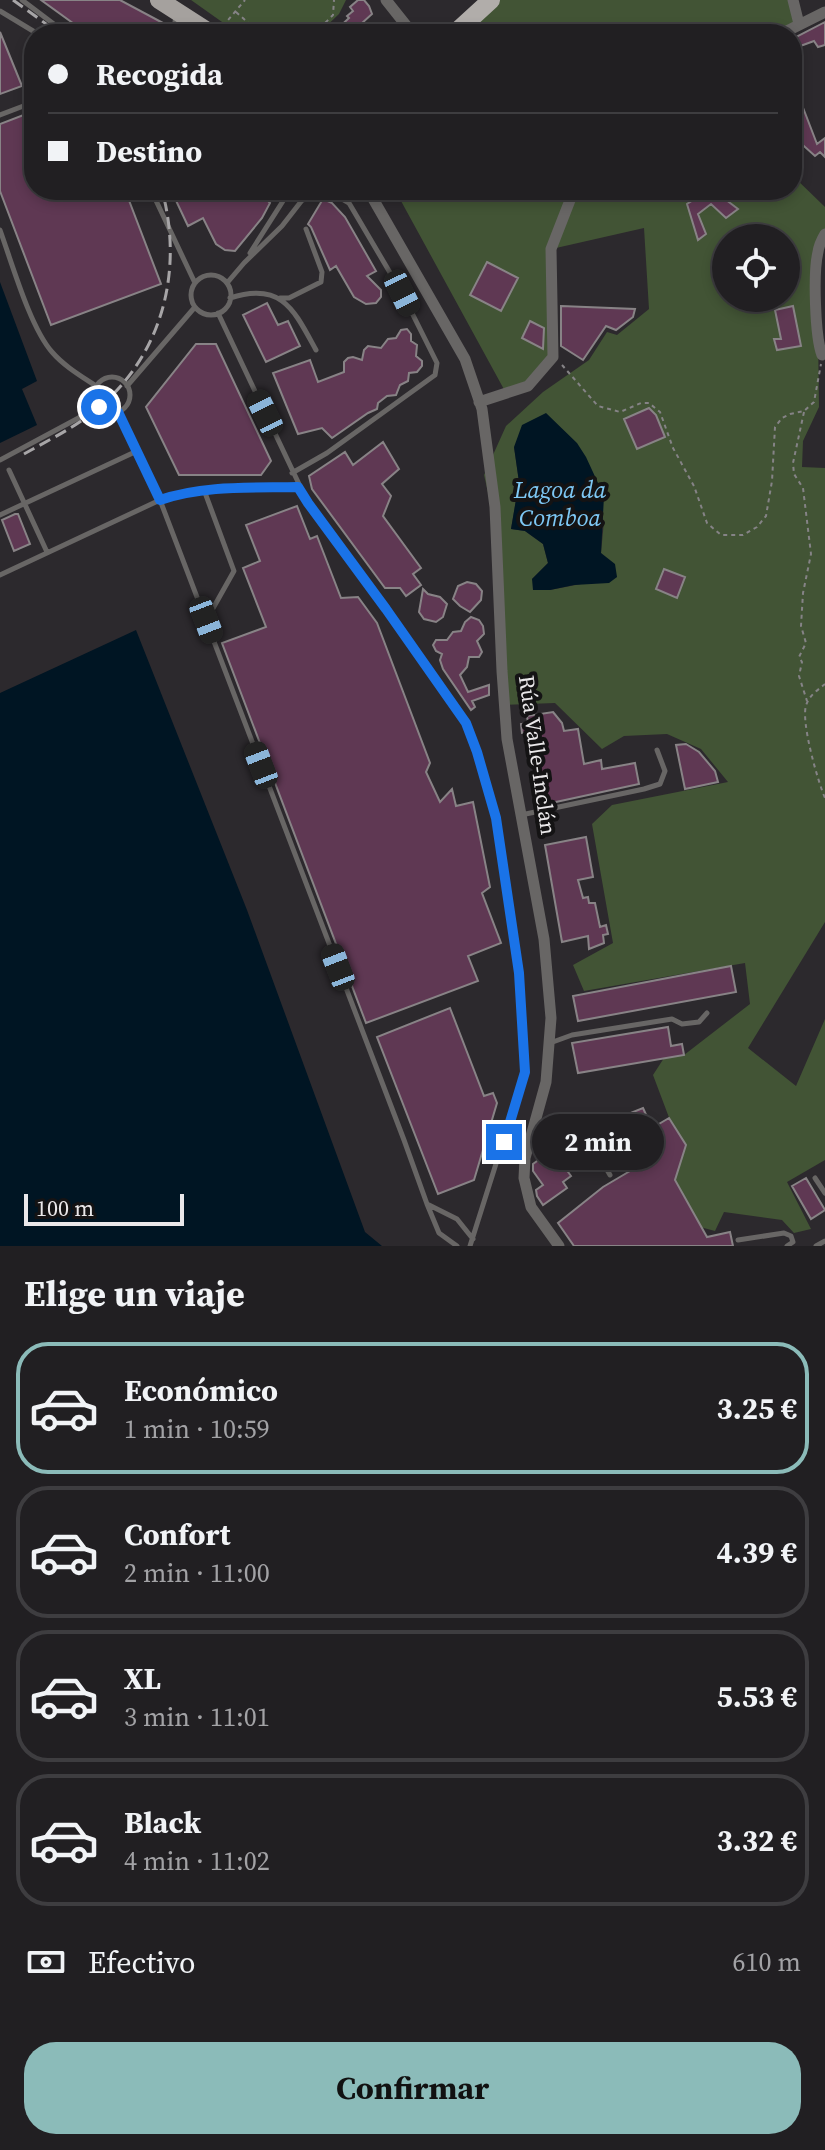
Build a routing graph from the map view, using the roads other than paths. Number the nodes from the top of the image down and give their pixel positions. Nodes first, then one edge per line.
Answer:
1 (22, 0) edge
2 (386, 0) edge
3 (491, 0) edge
4 (793, 0) edge
5 (166, 3) edge
6 (0, 11) edge
7 (825, 12) edge
8 (54, 24) edge
9 (171, 24) edge
10 (206, 24) edge
11 (405, 24) edge
12 (465, 24) edge
13 (799, 24) joint
14 (24, 26) edge
15 (24, 106) edge
16 (0, 115) edge
17 (156, 200) edge
18 (284, 200) edge
19 (302, 200) edge
20 (343, 200) edge
21 (374, 200) edge
22 (570, 200) edge
23 (306, 229) dead end
24 (0, 230) edge
25 (825, 234) edge
26 (244, 263) junction
27 (195, 283) junction
28 (227, 283) junction
29 (230, 298) junction
30 (279, 298) junction
31 (195, 307) junction
32 (218, 313) junction
33 (316, 350) dead end
34 (824, 353) edge
35 (96, 386) junction
36 (127, 386) junction
37 (479, 402) junction
38 (99, 407) junction
39 (118, 412) junction
40 (137, 451) junction
41 (0, 460) edge
42 (9, 470) dead end
43 (292, 473) junction
44 (298, 487) junction
45 (204, 490) junction
46 (160, 500) junction
47 (24, 503) junction
48 (0, 515) edge
49 (47, 552) junction
50 (0, 575) edge
51 (206, 620) junction
52 (657, 750) dead end
53 (520, 815) junction
54 (707, 1013) dead end
55 (549, 1044) junction
56 (535, 1124) junction
57 (610, 1175) dead end
58 (815, 1178) dead end
59 (825, 1193) edge
60 (427, 1204) junction
61 (738, 1240) dead end
62 (825, 1241) edge
63 (472, 1243) edge
64 (457, 1246) edge
65 (559, 1246) edge
66 (787, 1246) edge
67 (816, 1246) edge

1 - 8 lane
2 - 11 street
3 - 12 highway
4 - 13 street
5 - 9 lane
5 - 10 main road
6 - 14 lane
7 - 13 street
15 - 16 lane
17 - 27 lane
18 - 26 lane
19 - 26 lane
20 - 43 lane
21 - 37 street, Rúa Valle-Inclán
22 - 37 street
23 - 30 lane
24 - 35 lane
25 - 34 street
26 - 28 lane
27 - 28 lane
27 - 31 lane
28 - 29 lane
29 - 30 lane
29 - 32 lane
30 - 33 lane
31 - 32 lane
31 - 36 lane
32 - 43 lane
35 - 36 lane
35 - 38 lane
36 - 39 lane
37 - 53 street, Rúa Valle-Inclán
38 - 39 lane
38 - 41 lane
39 - 40 lane
40 - 46 lane
40 - 47 lane
42 - 47 lane
43 - 44 lane
44 - 45 lane
44 - 63 lane
45 - 46 lane
45 - 51 lane
46 - 49 lane
46 - 51 lane
47 - 48 lane
47 - 49 lane
49 - 50 lane
51 - 60 lane
52 - 53 lane
53 - 55 street, Rúa Valle-Inclán
54 - 55 lane
55 - 56 street, Rúa Valle-Inclán
56 - 57 lane
56 - 65 street, Rúa Valle-Inclán
58 - 59 lane
60 - 63 lane
60 - 64 lane
61 - 66 lane
62 - 67 lane

